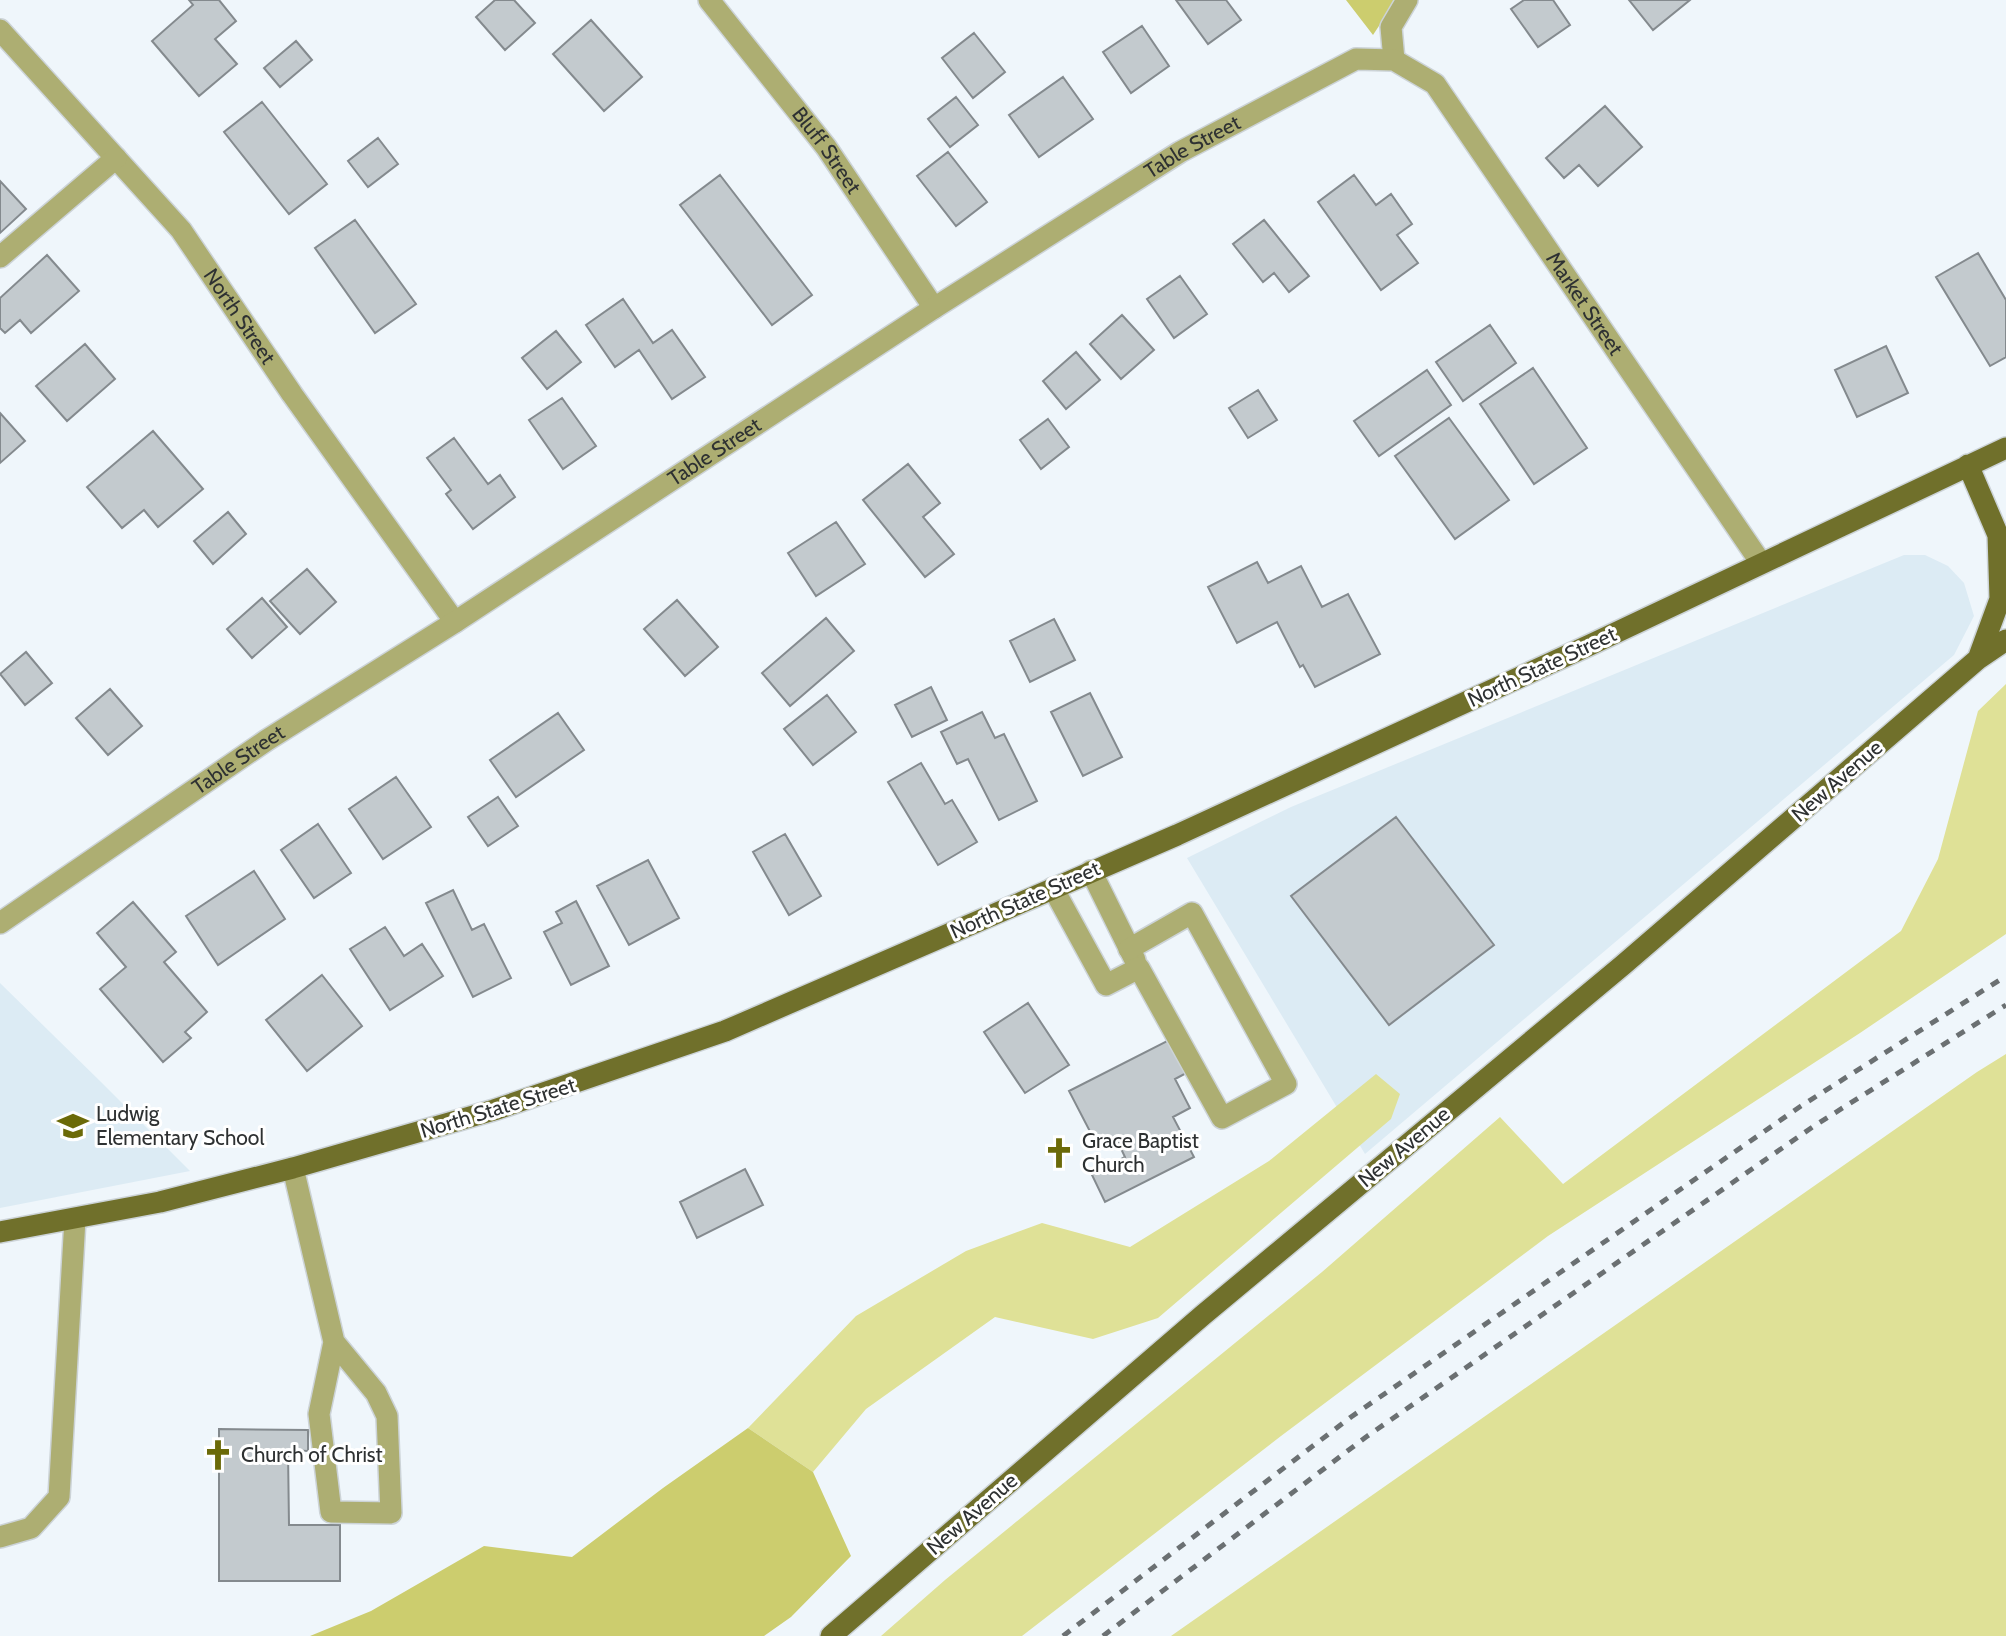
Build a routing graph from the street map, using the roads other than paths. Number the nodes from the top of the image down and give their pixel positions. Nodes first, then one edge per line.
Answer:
1 (709, 0) edge
2 (1407, 0) edge
3 (0, 30) edge
4 (1394, 60) junction
5 (116, 158) junction
6 (0, 257) edge
7 (934, 309) junction
8 (2006, 448) edge
9 (1968, 465) junction
10 (1761, 563) junction
11 (455, 622) junction
12 (2006, 640) edge
13 (1978, 660) junction
14 (1091, 871) junction
15 (1053, 888) junction
16 (0, 923) edge
17 (1134, 958) junction
18 (293, 1168) junction
19 (75, 1219) junction
20 (0, 1232) edge
21 (334, 1342) junction
22 (0, 1537) edge
23 (831, 1636) edge

1 - 7 street, Bluff Street
2 - 4 street
3 - 5 street, North Street
4 - 7 street, Table Street
4 - 10 street, Market Street
5 - 6 street
5 - 11 street, North Street
7 - 11 street, Table Street
8 - 9 main road, North State Street
9 - 10 main road, North State Street
9 - 13 main road, New Avenue
10 - 14 main road, North State Street
11 - 16 street, Table Street
12 - 13 main road, New Avenue
13 - 23 main road, New Avenue
14 - 15 main road, North State Street
14 - 17 street
15 - 17 street
15 - 18 main road, North State Street
17 - 17 street
18 - 19 main road, North State Street
18 - 21 street
19 - 20 main road, North State Street
19 - 22 street
21 - 21 street

